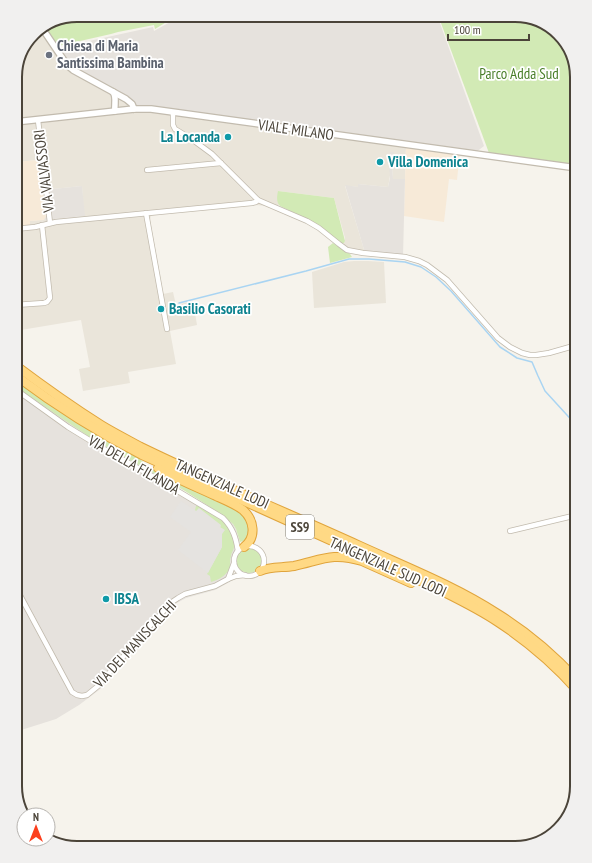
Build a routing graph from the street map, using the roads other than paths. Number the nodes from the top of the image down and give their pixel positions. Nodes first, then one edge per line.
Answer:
1 (45, 32) edge
2 (112, 91) junction
3 (134, 109) junction
4 (115, 111) junction
5 (173, 113) junction
6 (38, 120) junction
7 (22, 121) edge
8 (221, 163) junction
9 (570, 167) edge
10 (147, 170) dead end
11 (258, 200) junction
12 (146, 213) junction
13 (50, 223) junction
14 (42, 225) junction
15 (22, 229) edge
16 (22, 305) edge
17 (167, 329) dead end
18 (570, 347) edge
19 (22, 370) edge
20 (22, 380) edge
21 (22, 394) edge
22 (142, 455) junction
23 (570, 517) edge
24 (510, 531) dead end
25 (241, 549) junction
26 (234, 563) junction
27 (260, 570) junction
28 (245, 575) junction
29 (228, 579) junction
30 (436, 588) junction
31 (22, 601) edge
32 (570, 673) edge
33 (570, 683) edge

1 - 2 street
2 - 3 street
2 - 4 street
3 - 4 street, VIALE MILANO
3 - 5 street, VIALE MILANO
4 - 6 street, VIALE MILANO
5 - 8 street
5 - 9 street, VIALE MILANO
6 - 7 street, VIALE MILANO
6 - 13 street, VIA VALVASSORI
8 - 10 street
8 - 11 street
11 - 12 street
11 - 18 street
12 - 13 street
12 - 17 street
13 - 14 street
14 - 15 street
14 - 16 street
19 - 32 highway, TANGENZIALE LODI / SS9
20 - 22 highway, TANGENZIALE SUD LODI / SS9
21 - 25 street, VIA DELLA FILANDA
22 - 25 highway
22 - 30 highway, TANGENZIALE SUD LODI / SS9
23 - 24 street
25 - 26 street
25 - 27 street
26 - 28 street
26 - 29 street
27 - 28 street
27 - 30 highway
28 - 29 street
29 - 31 street, VIA DEI MANISCALCHI
30 - 33 highway, TANGENZIALE SUD LODI / SS9

